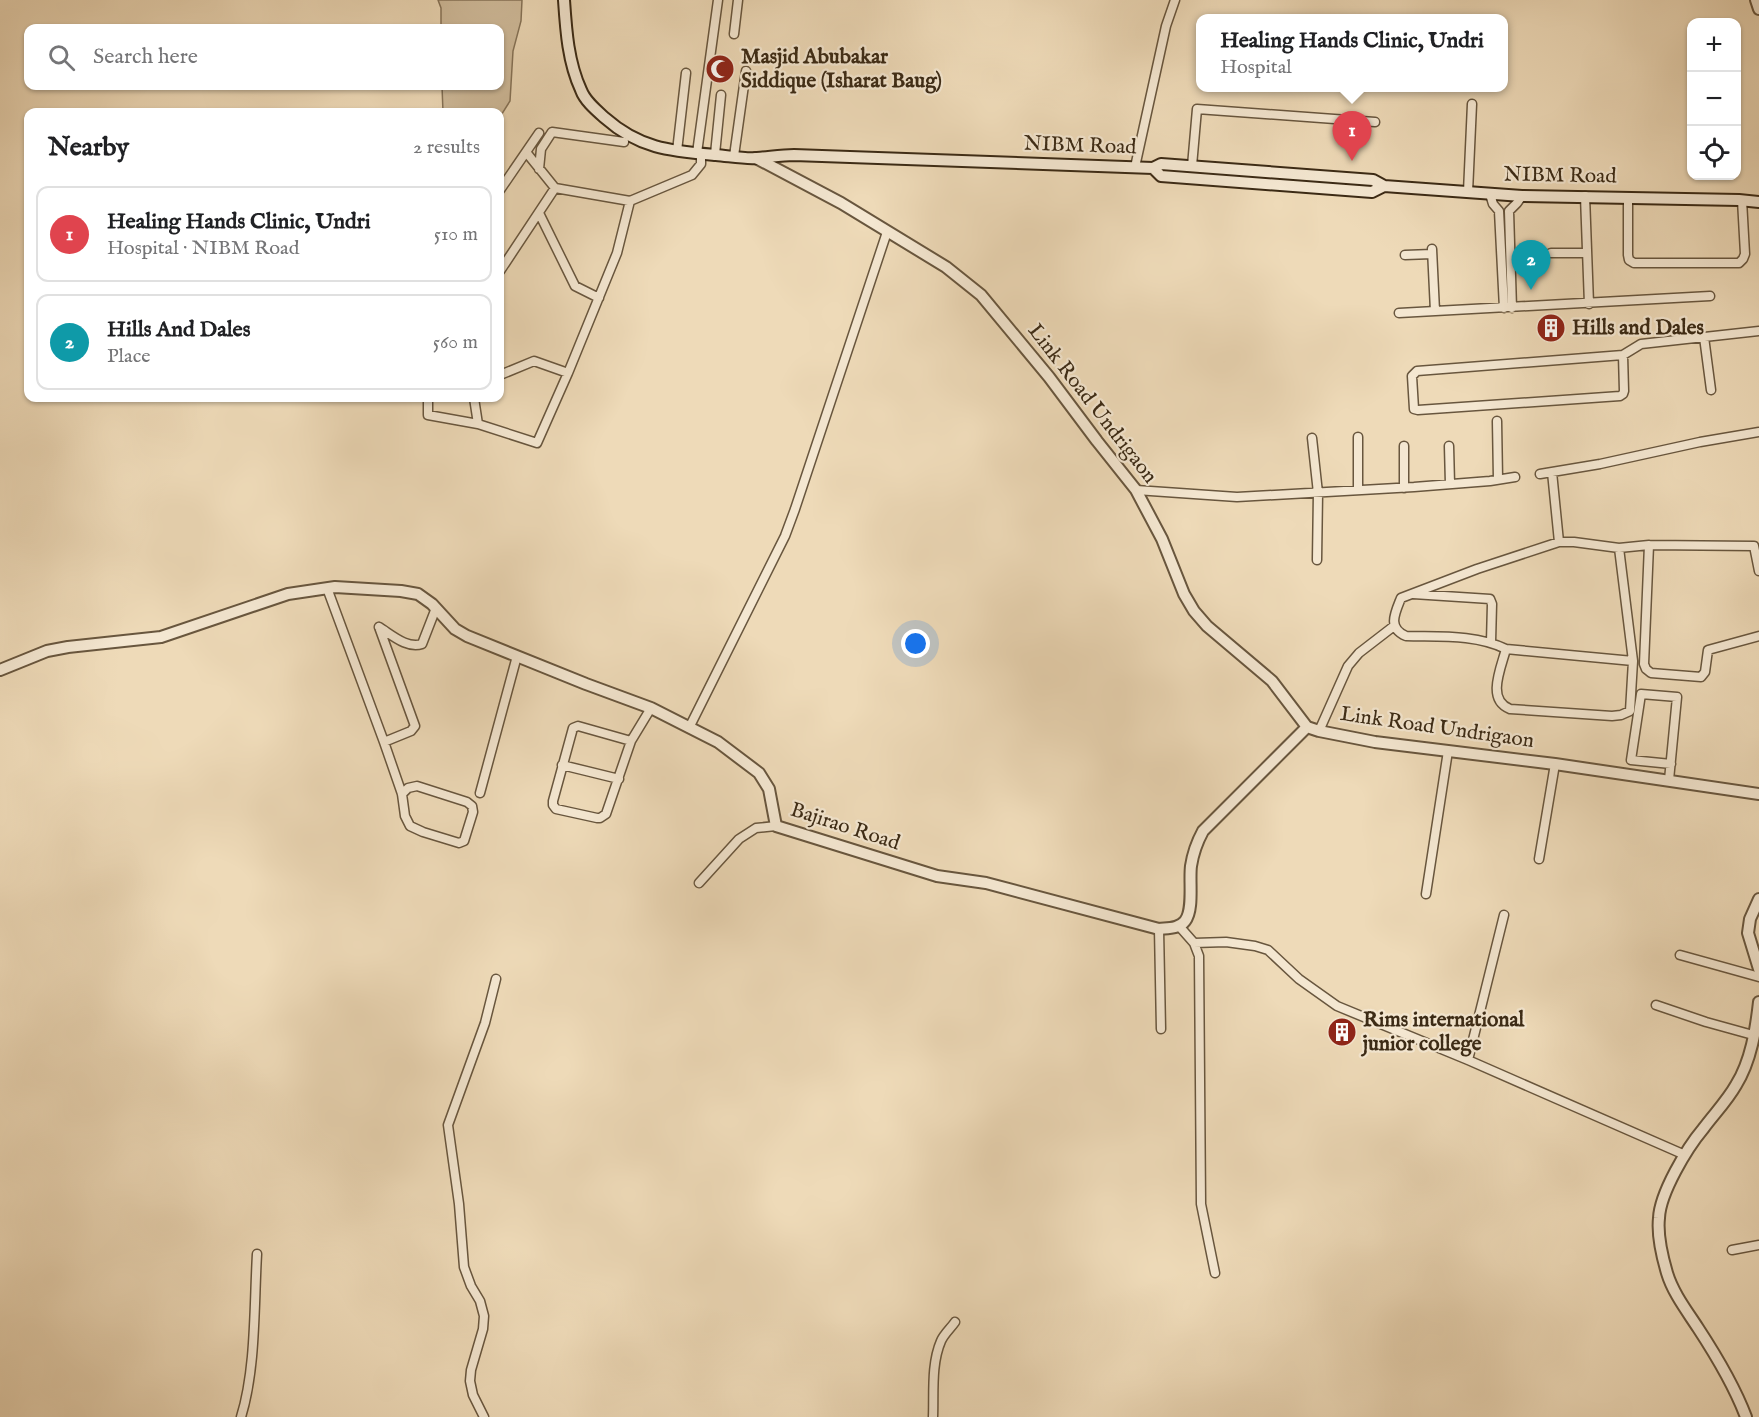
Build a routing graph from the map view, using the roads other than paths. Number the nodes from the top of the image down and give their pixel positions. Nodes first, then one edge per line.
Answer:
1 (564, 0) edge
2 (718, 0) edge
3 (738, 0) edge
4 (1175, 0) edge
5 (1756, 0) edge
6 (1759, 9) edge
7 (734, 34) dead end
8 (746, 71) dead end
9 (686, 73) dead end
10 (721, 95) dead end
11 (1472, 104) dead end
12 (1375, 122) dead end
13 (538, 133) dead end
14 (624, 142) dead end
15 (677, 151) junction
16 (526, 152) junction
17 (699, 153) junction
18 (715, 154) junction
19 (735, 156) junction
20 (756, 158) junction
21 (1192, 166) junction
22 (1135, 167) junction
23 (1153, 168) junction
24 (539, 169) junction
25 (504, 184) edge
26 (1384, 186) junction
27 (555, 188) junction
28 (1468, 192) junction
29 (1490, 194) junction
30 (1522, 196) junction
31 (1585, 196) junction
32 (1628, 197) junction
33 (1742, 200) junction
34 (630, 201) junction
35 (1759, 202) edge
36 (538, 213) junction
37 (887, 232) junction
38 (1551, 253) dead end
39 (1587, 254) junction
40 (1405, 255) dead end
41 (1506, 256) junction
42 (504, 265) edge
43 (1710, 296) dead end
44 (599, 298) junction
45 (1589, 304) junction
46 (1508, 308) junction
47 (1435, 311) junction
48 (1399, 313) dead end
49 (1759, 332) edge
50 (1704, 337) junction
51 (1623, 355) junction
52 (504, 373) edge
53 (568, 373) junction
54 (1711, 390) dead end
55 (428, 402) edge
56 (475, 402) edge
57 (1497, 421) dead end
58 (478, 424) junction
59 (1759, 432) edge
60 (1358, 437) dead end
61 (1312, 438) dead end
62 (1404, 446) dead end
63 (1449, 446) dead end
64 (1552, 472) junction
65 (1540, 474) dead end
66 (1515, 477) dead end
67 (1498, 479) junction
68 (1450, 484) junction
69 (1404, 488) junction
70 (1136, 490) junction
71 (1358, 490) junction
72 (1318, 493) junction
73 (1559, 542) junction
74 (1649, 545) junction
75 (1619, 548) junction
76 (1317, 560) dead end
77 (1759, 571) edge
78 (327, 588) junction
79 (1410, 594) junction
80 (436, 608) junction
81 (1394, 626) junction
82 (1759, 636) edge
83 (1491, 642) junction
84 (1506, 649) junction
85 (518, 657) junction
86 (1633, 661) junction
87 (0, 670) edge
88 (651, 708) junction
89 (1307, 727) junction
90 (689, 728) junction
91 (1319, 731) junction
92 (632, 741) junction
93 (384, 742) junction
94 (1448, 750) junction
95 (1556, 764) junction
96 (1671, 764) junction
97 (562, 765) junction
98 (619, 779) junction
99 (1669, 780) junction
100 (480, 793) dead end
101 (402, 794) junction
102 (1759, 794) edge
103 (776, 826) junction
104 (1539, 859) dead end
105 (699, 882) dead end
106 (1426, 894) dead end
107 (1759, 899) edge
108 (1504, 915) dead end
109 (1179, 926) junction
110 (1159, 929) junction
111 (1194, 943) junction
112 (1680, 955) dead end
113 (1759, 969) edge
114 (1759, 977) edge
115 (496, 979) dead end
116 (1759, 1002) edge
117 (1656, 1005) dead end
118 (1161, 1029) dead end
119 (1754, 1035) junction
120 (1468, 1060) junction
121 (1685, 1155) junction
122 (1759, 1245) edge
123 (1732, 1250) dead end
124 (257, 1254) dead end
125 (1215, 1273) dead end
126 (955, 1322) dead end
127 (241, 1417) edge
128 (484, 1417) edge
129 (933, 1417) edge
130 (1746, 1417) edge

1 - 15 street, NIBM Road
2 - 17 street
3 - 7 street
4 - 22 street
5 - 6 street
8 - 19 street
9 - 15 street
10 - 18 street
11 - 28 street
12 - 21 street
13 - 16 street
14 - 24 street
15 - 17 street, NIBM Road
16 - 24 street
16 - 25 street
17 - 18 street, NIBM Road
17 - 34 street
18 - 19 street, NIBM Road
19 - 20 street, NIBM Road
20 - 22 street, NIBM Road
20 - 37 street, Link Road Undrigaon
21 - 23 street
21 - 26 street
22 - 23 street, NIBM Road
23 - 26 street, NIBM Road
24 - 27 street
26 - 28 street, NIBM Road
27 - 34 street
27 - 36 street
28 - 29 street, NIBM Road
29 - 30 street, NIBM Road
29 - 41 street
30 - 31 street, NIBM Road
30 - 41 street
31 - 32 street, NIBM Road
31 - 39 street
32 - 33 street, NIBM Road
32 - 33 street
33 - 35 street, NIBM Road
34 - 44 street
36 - 42 street
36 - 44 street
37 - 70 street, Link Road Undrigaon
37 - 90 street
38 - 39 street
39 - 45 street
40 - 47 street
41 - 46 street
43 - 45 street
44 - 53 street
45 - 46 street
46 - 47 street
47 - 48 street
49 - 50 street
50 - 51 street
50 - 54 street
51 - 51 street
52 - 53 street
53 - 58 street
55 - 58 street
56 - 58 street
57 - 67 street
59 - 64 street
60 - 71 street
61 - 72 street
62 - 69 street
63 - 68 street
64 - 65 street
64 - 73 street
66 - 67 street
67 - 68 street
68 - 69 street
69 - 71 street
70 - 72 street
70 - 89 street, Link Road Undrigaon
71 - 72 street
72 - 76 street
73 - 75 street
73 - 79 street
74 - 75 street
74 - 77 street
74 - 82 street
75 - 86 street
78 - 80 street, Bajirao Road
78 - 87 street, Bajirao Road
78 - 93 street
79 - 81 street
79 - 83 street
80 - 85 street, Bajirao Road
80 - 93 street
81 - 83 street
81 - 91 street
83 - 84 street
84 - 86 street
84 - 86 street
85 - 88 street, Bajirao Road
85 - 100 street
88 - 90 street, Bajirao Road
88 - 92 street
89 - 91 street, Link Road Undrigaon
89 - 109 street
90 - 103 street, Bajirao Road
91 - 94 street, Link Road Undrigaon
92 - 97 street
92 - 98 street
93 - 101 street
94 - 95 street, Link Road Undrigaon
94 - 106 street
95 - 99 street, Link Road Undrigaon
95 - 104 street
96 - 96 street
96 - 99 street
97 - 98 street
97 - 98 street
99 - 102 street, Link Road Undrigaon
101 - 101 street
103 - 105 street
103 - 110 street, Bajirao Road
107 - 113 street
108 - 120 street
109 - 110 street, Bajirao Road
109 - 111 street
110 - 118 street
111 - 120 street
111 - 125 street
112 - 114 street
115 - 128 street
116 - 119 street
117 - 119 street
119 - 121 street
120 - 121 street
121 - 130 street
122 - 123 street
124 - 127 street
126 - 129 street

